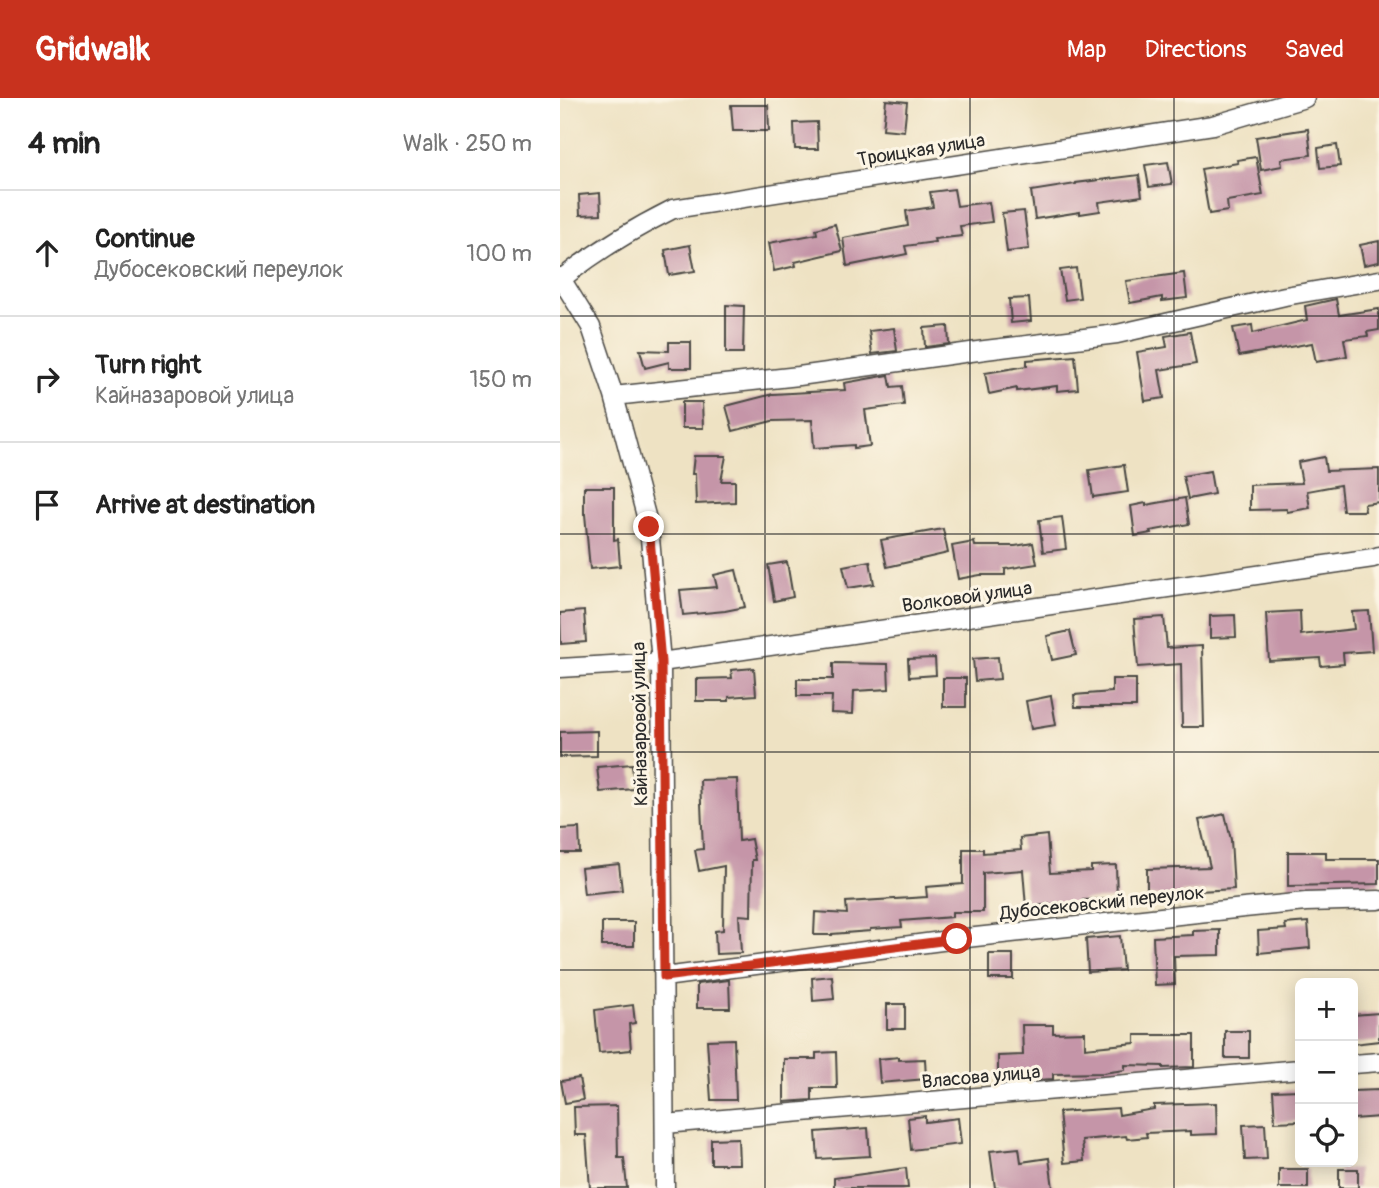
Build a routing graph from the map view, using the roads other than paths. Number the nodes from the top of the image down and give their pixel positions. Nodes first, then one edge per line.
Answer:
1 (1305, 98) edge
2 (560, 278) edge
3 (1379, 280) edge
4 (614, 396) junction
5 (1379, 556) edge
6 (661, 662) junction
7 (560, 668) edge
8 (1379, 900) edge
9 (664, 977) junction
10 (1379, 1062) edge
11 (1358, 1064) edge
12 (1295, 1069) edge
13 (665, 1124) junction
14 (665, 1188) edge

1 - 2 street, Троицкая улица
2 - 4 street, Кайназаровой улица
3 - 4 street
4 - 6 street, Кайназаровой улица
5 - 6 street, Волковой улица
6 - 7 street, Волковой улица
6 - 9 street, Кайназаровой улица
8 - 9 street, Дубосековский переулок
9 - 13 street, Кайназаровой улица
10 - 11 street
12 - 13 street, Власова улица
13 - 14 street, Кайназаровой улица

